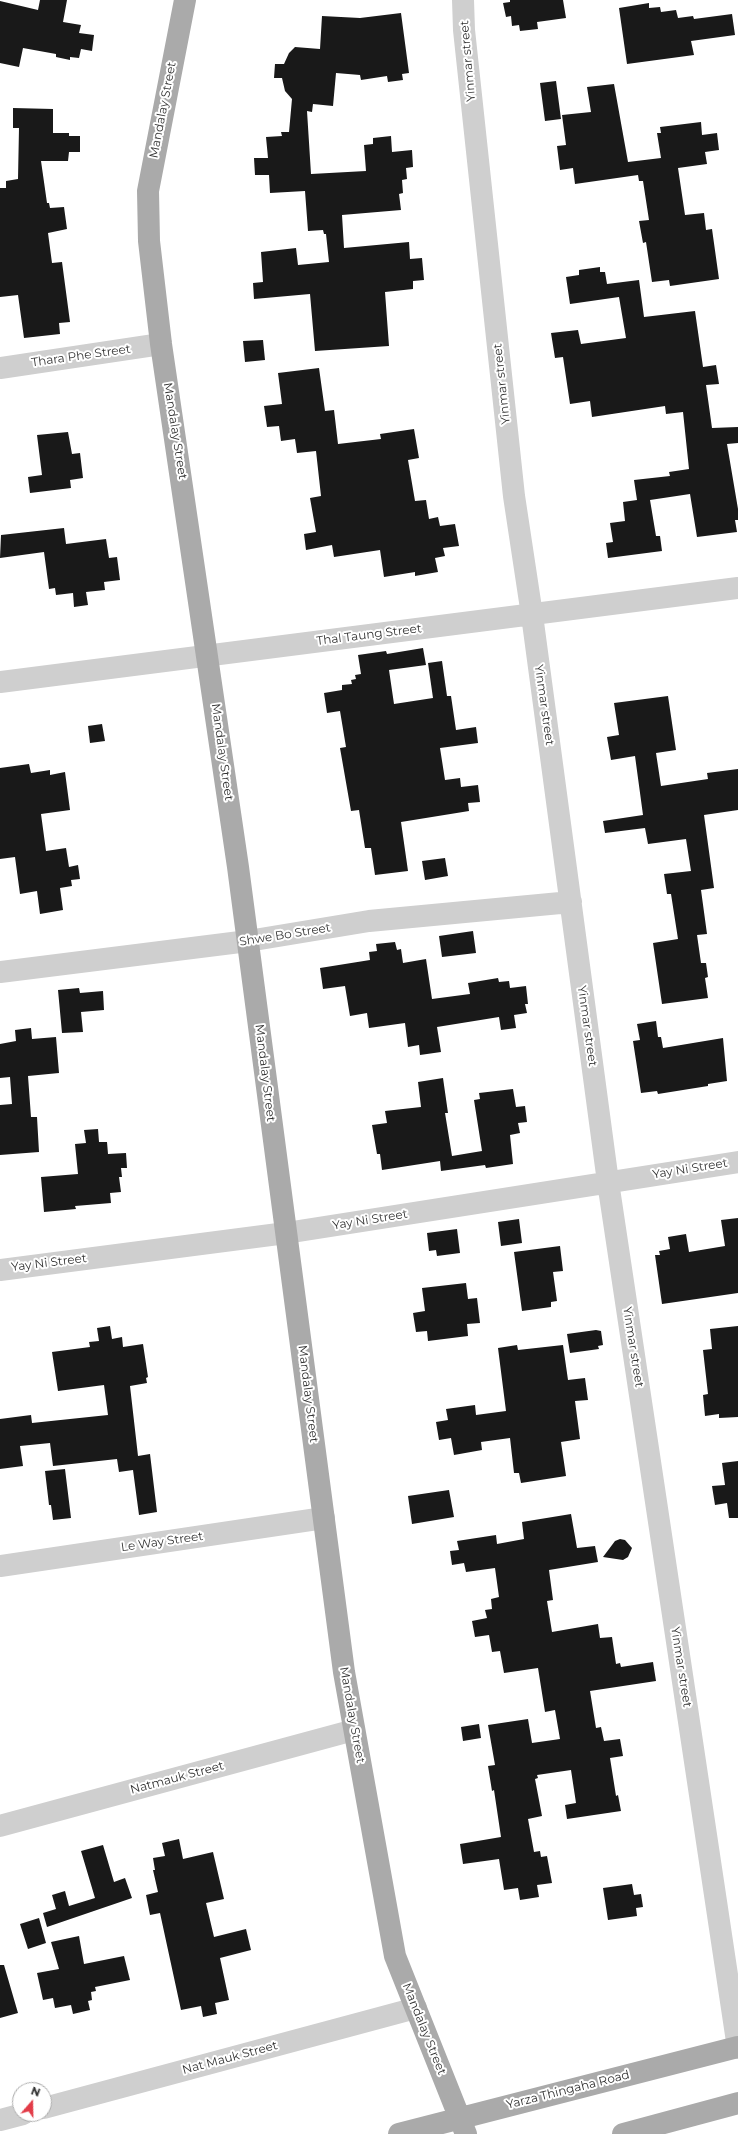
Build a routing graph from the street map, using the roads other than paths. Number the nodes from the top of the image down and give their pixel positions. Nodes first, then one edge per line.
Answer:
1 (185, 0) edge
2 (463, 0) edge
3 (161, 344) junction
4 (0, 368) edge
5 (738, 588) edge
6 (532, 614) junction
7 (208, 656) junction
8 (0, 682) edge
9 (570, 902) junction
10 (248, 942) junction
11 (0, 972) edge
12 (738, 1162) edge
13 (608, 1182) junction
14 (286, 1233) junction
15 (0, 1270) edge
16 (324, 1518) junction
17 (0, 1566) edge
18 (354, 1730) junction
19 (0, 1826) edge
20 (416, 2008) junction
21 (738, 2048) edge
22 (738, 2103) edge
23 (52, 2106) edge
24 (12, 2117) edge
25 (0, 2120) edge
26 (463, 2126) edge
27 (399, 2134) edge
28 (623, 2134) edge

1 - 3 main road, Mandalay Street
2 - 6 street, Yinmar street
3 - 4 street, Thara Phe Street
3 - 7 main road, Mandalay Street
5 - 6 street, Thal Taung Street
6 - 7 street, Thal Taung Street
6 - 9 street, Yinmar street
7 - 8 street, Thal Taung Street
7 - 10 main road, Mandalay Street
9 - 10 street, Shwe Bo Street
9 - 13 street, Yinmar street
10 - 11 street, Shwe Bo Street
10 - 14 main road, Mandalay Street
12 - 13 street, Yay Ni Street
13 - 14 street, Yay Ni Street
13 - 21 street, Yinmar street
14 - 15 street, Yay Ni Street
14 - 16 main road, Mandalay Street
16 - 17 street, Le Way Street
16 - 18 main road, Mandalay Street
18 - 19 street, Natmauk Street
18 - 20 main road, Mandalay Street
20 - 23 street, Nat Mauk Street
20 - 26 main road, Mandalay Street
21 - 26 main road, Yarza Thingaha Road
22 - 28 main road
24 - 25 street
26 - 27 main road, Yarza Thingaha Road

